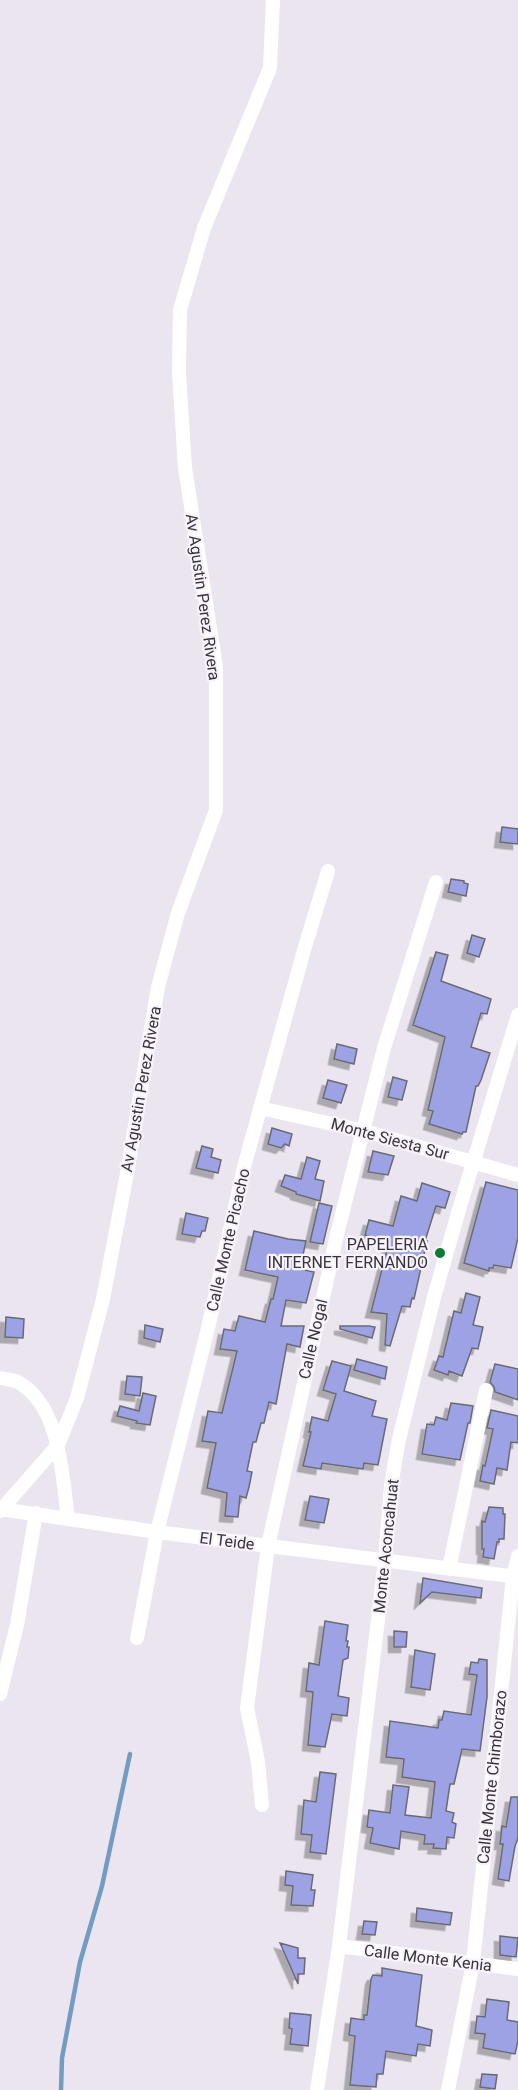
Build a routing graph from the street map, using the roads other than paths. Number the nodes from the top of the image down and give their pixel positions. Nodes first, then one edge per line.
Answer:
1 (271, 2) edge
2 (328, 871) dead end
3 (436, 882) dead end
4 (518, 1015) edge
5 (260, 1107) junction
6 (364, 1131) junction
7 (472, 1161) junction
8 (518, 1175) edge
9 (0, 1378) edge
10 (486, 1390) dead end
11 (58, 1445) junction
12 (0, 1509) edge
13 (36, 1513) junction
14 (69, 1519) junction
15 (157, 1532) junction
16 (268, 1546) junction
17 (518, 1556) edge
18 (385, 1561) junction
19 (449, 1569) junction
20 (516, 1577) edge
21 (137, 1638) dead end
22 (0, 1694) edge
23 (262, 1806) dead end
24 (339, 1946) junction
25 (473, 1963) junction
26 (518, 1969) edge
27 (317, 2090) edge
28 (448, 2090) edge

1 - 11 street, Av Agustin Perez Rivera
2 - 5 street, Calle Monte Picacho
3 - 6 street, Calle Nogal
4 - 7 street, Monte Aconcahuat
5 - 6 street, Monte Siesta Sur
5 - 15 street, Calle Monte Picacho
6 - 7 street, Monte Siesta Sur
6 - 16 street, Calle Nogal
7 - 8 street, Monte Siesta Sur
7 - 18 street, Monte Aconcahuat
9 - 11 street
10 - 19 street
11 - 12 street
11 - 14 street
12 - 13 street, El Teide
13 - 14 street, El Teide
13 - 22 street
14 - 15 street, El Teide
15 - 16 street, El Teide
15 - 21 street, Calle Monte Picacho
16 - 18 street, El Teide
16 - 23 street, Calle Nogal
17 - 20 street, Calle Monte Chimborazo
18 - 19 street, El Teide
18 - 24 street, Monte Aconcahuat
19 - 20 street, El Teide
20 - 25 street, Calle Monte Chimborazo
24 - 25 street, Calle Monte Kenia
24 - 27 street, Monte Aconcahuat
25 - 26 street, Calle Monte Kenia
25 - 28 street, Calle Monte Chimborazo

